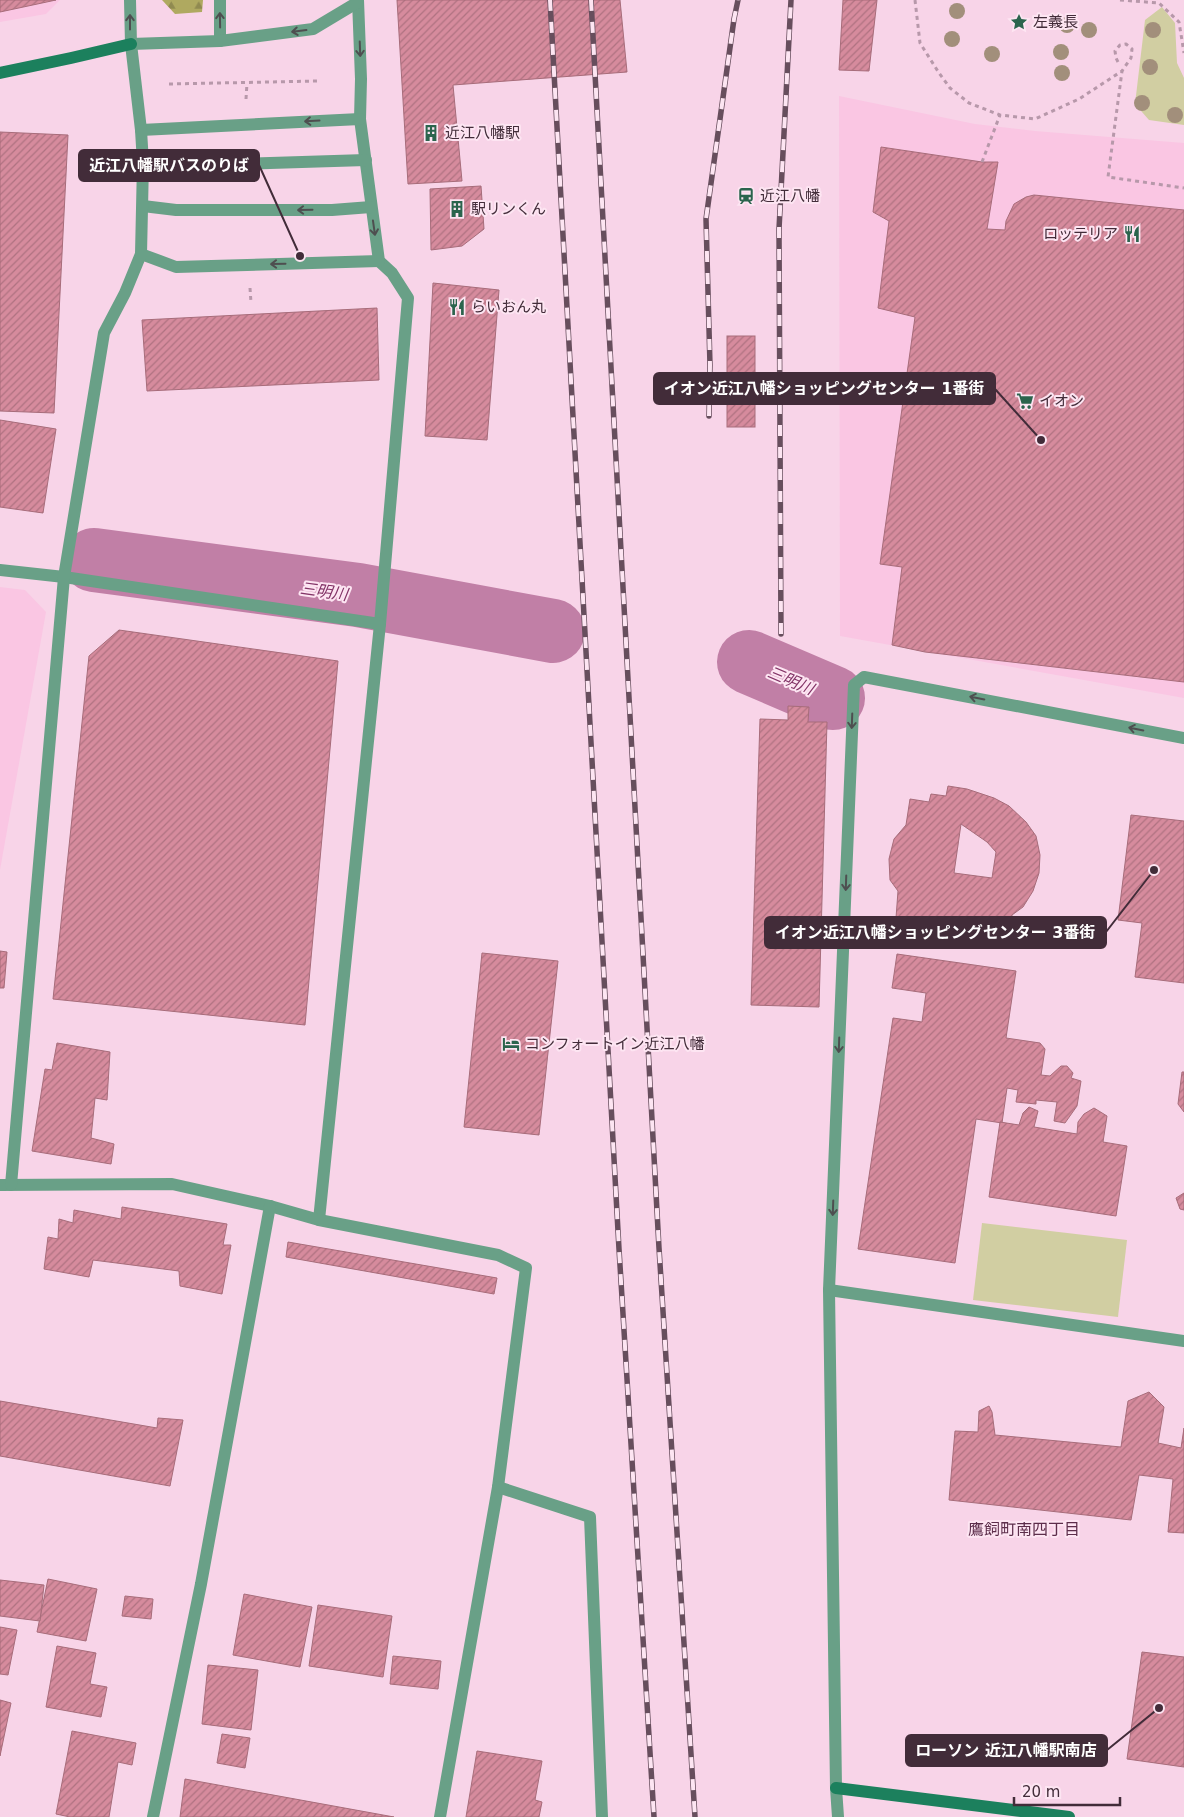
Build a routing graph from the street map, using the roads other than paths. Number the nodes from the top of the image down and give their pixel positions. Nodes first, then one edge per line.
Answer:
1 (130, 0) edge
2 (220, 0) edge
3 (358, 1) edge
4 (220, 41) junction
5 (130, 44) junction
6 (0, 73) edge
7 (360, 119) junction
8 (141, 130) junction
9 (366, 160) junction
10 (143, 163) junction
11 (143, 206) junction
12 (371, 207) junction
13 (140, 254) junction
14 (379, 261) junction
15 (0, 570) edge
16 (64, 577) junction
17 (380, 617) junction
18 (1184, 738) edge
19 (5, 1185) edge
20 (270, 1206) junction
21 (319, 1220) junction
22 (829, 1290) junction
23 (1184, 1341) edge
24 (498, 1487) junction
25 (836, 1788) junction
26 (153, 1817) edge
27 (440, 1817) edge
28 (602, 1817) edge
29 (838, 1817) edge
30 (1069, 1817) edge

5 -> 1 street
4 -> 2 street
3 -> 4 street
3 -> 7 street
4 - 5 street
5 - 6 street
5 - 8 street
7 -> 8 street
7 - 9 street
8 - 10 street
9 - 10 street
9 - 12 street
10 - 11 street
12 -> 11 street
11 - 13 street
12 -> 14 street
14 -> 13 street
13 - 16 street
14 - 17 street
15 - 16 street
16 - 17 street
16 - 19 street
17 - 21 street
18 -> 22 street
19 - 20 street
20 - 21 street
20 - 26 street
21 - 24 street
22 - 23 street
22 - 25 street
24 - 27 street
24 - 28 street
25 - 29 street
25 - 30 street

